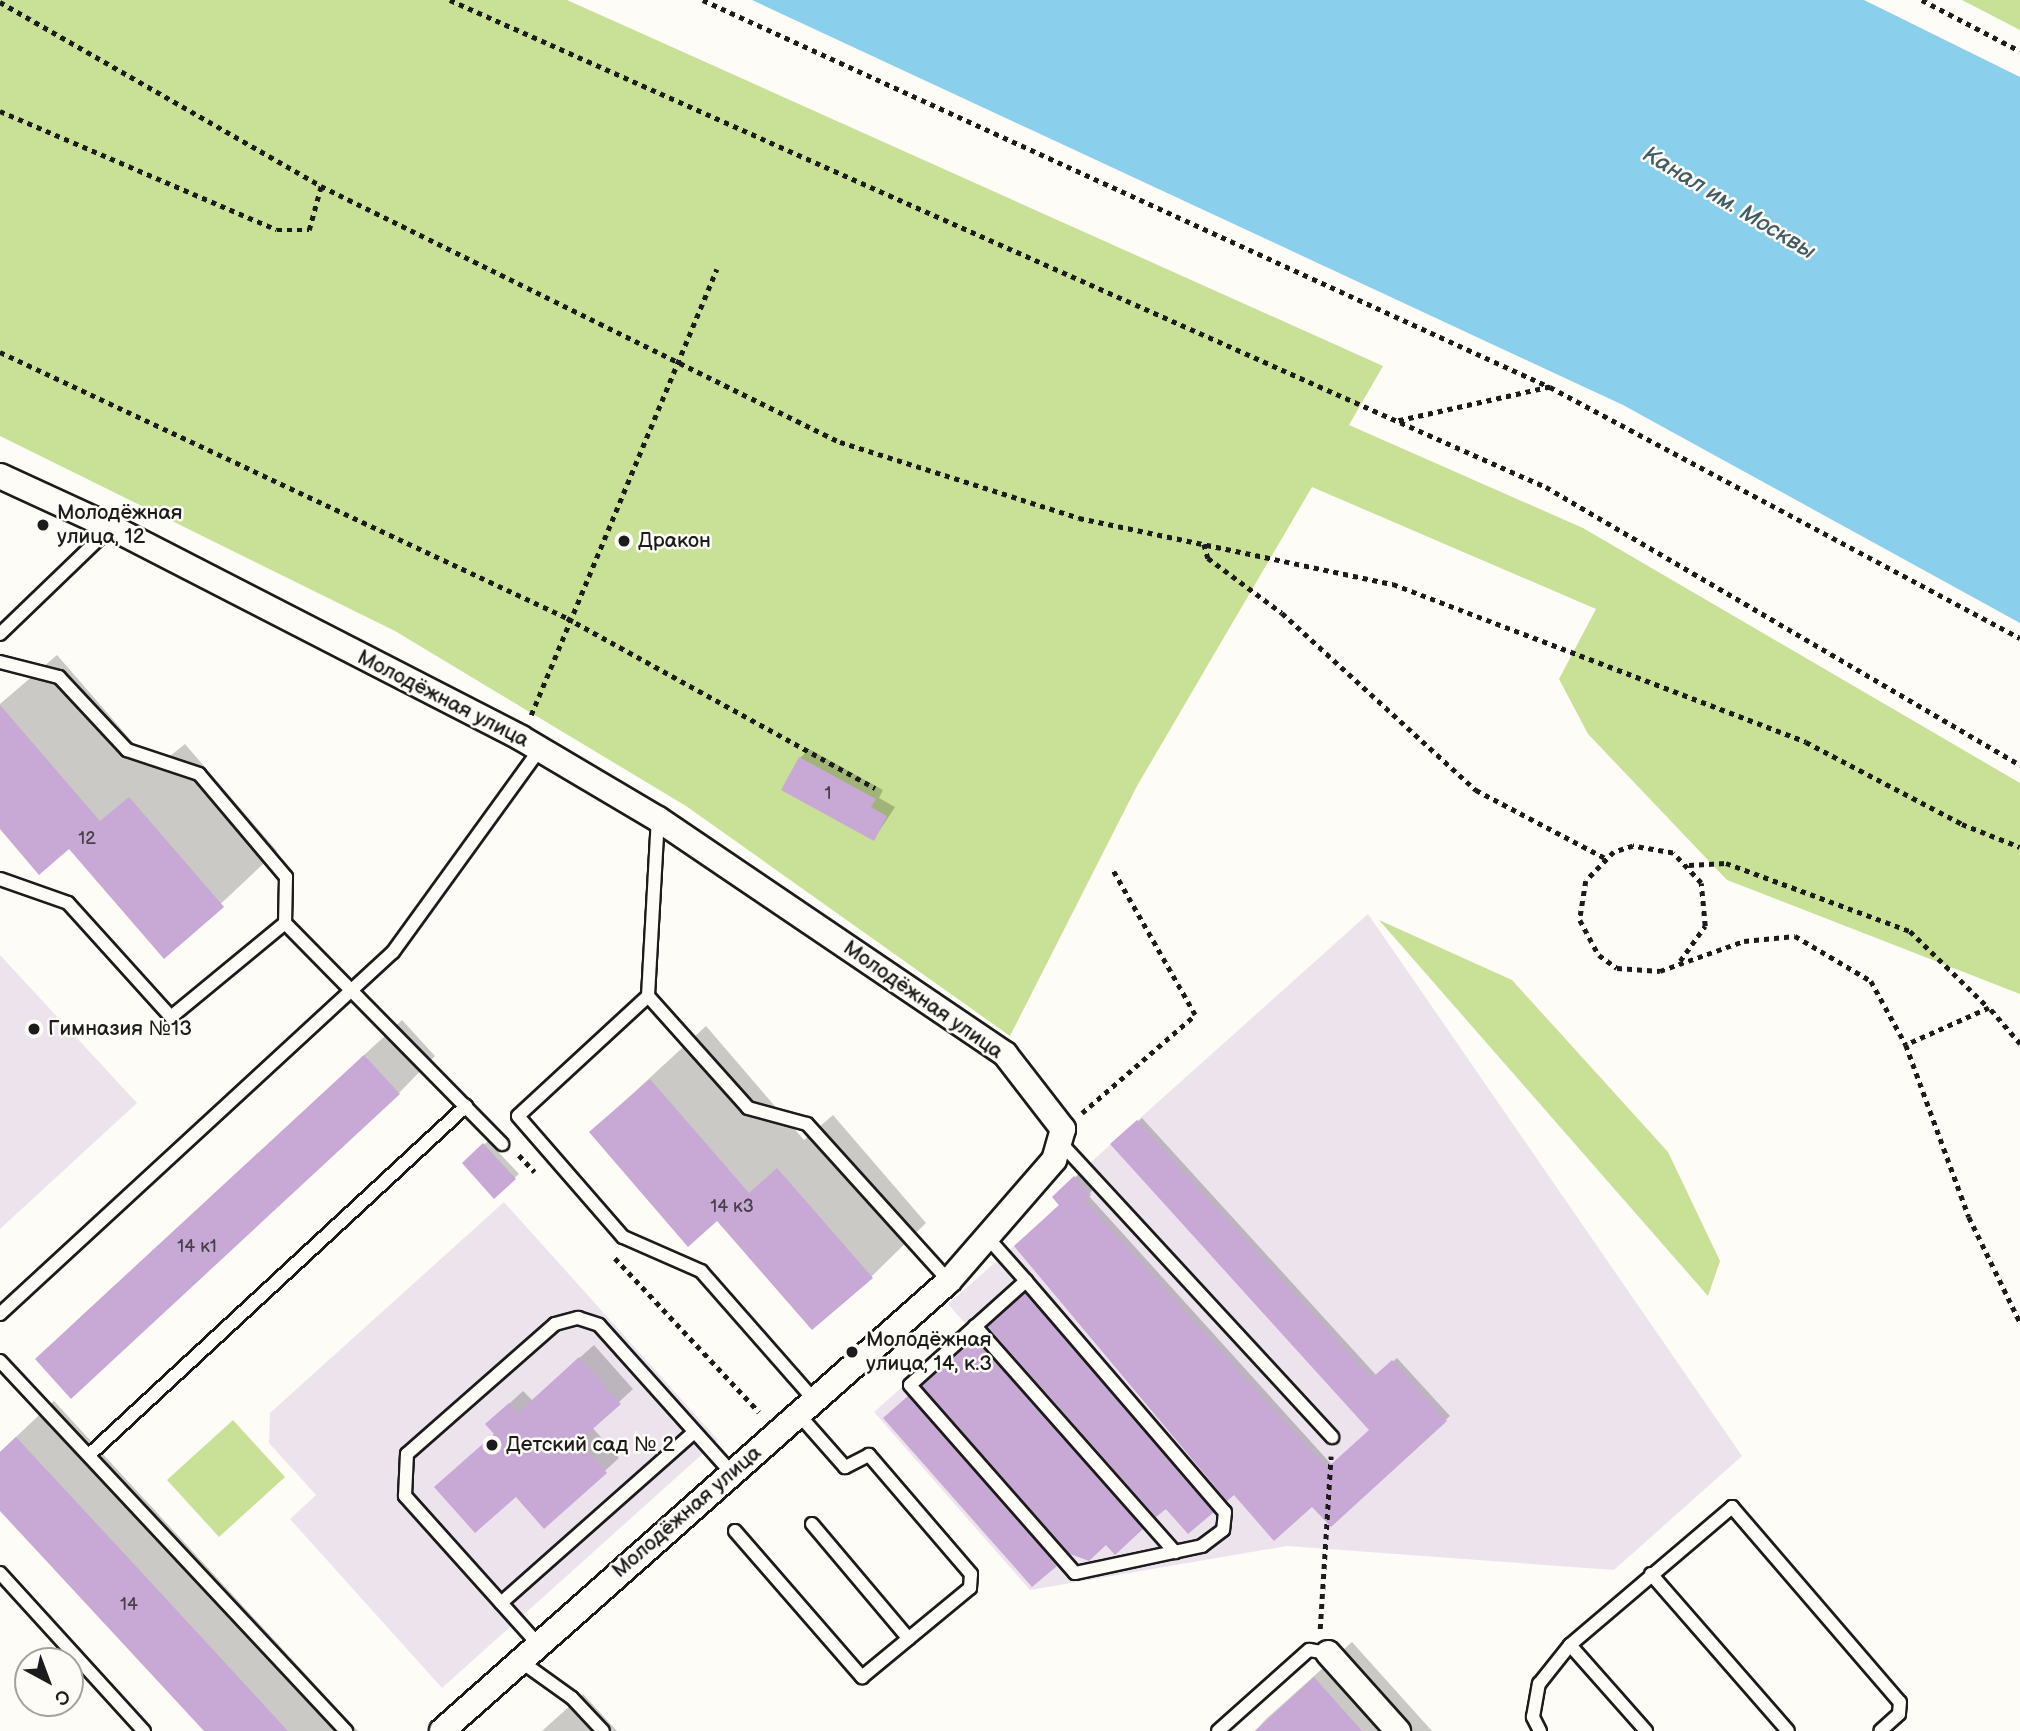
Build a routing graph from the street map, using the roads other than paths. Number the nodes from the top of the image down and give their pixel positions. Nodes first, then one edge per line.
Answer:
1 (0, 477) edge
2 (111, 527) junction
3 (0, 634) edge
4 (0, 662) edge
5 (540, 749) junction
6 (658, 819) junction
7 (0, 879) edge
8 (285, 923) junction
9 (351, 994) junction
10 (648, 996) junction
11 (466, 1106) junction
12 (1061, 1135) junction
13 (502, 1144) dead end
14 (987, 1237) junction
15 (949, 1280) junction
16 (1026, 1281) junction
17 (0, 1314) edge
18 (975, 1326) junction
19 (0, 1361) edge
20 (809, 1410) junction
21 (694, 1432) junction
22 (1332, 1437) road end
23 (89, 1455) junction
24 (732, 1472) junction
25 (812, 1524) dead end
26 (736, 1531) dead end
27 (1175, 1552) junction
28 (0, 1573) edge
29 (1651, 1574) junction
30 (501, 1603) junction
31 (909, 1639) junction
32 (1570, 1645) junction
33 (1324, 1650) joint
34 (528, 1651) junction
35 (144, 1731) edge
36 (346, 1731) edge
37 (442, 1731) edge
38 (603, 1731) edge
39 (1218, 1731) edge
40 (1398, 1731) edge
41 (1540, 1731) edge
42 (1646, 1731) edge
43 (1788, 1731) edge
44 (1880, 1731) edge

1 - 2 street, Молодёжная улица
2 - 3 lane
2 - 5 street, Молодёжная улица
4 - 8 lane
5 - 6 street, Молодёжная улица
5 - 9 lane
6 - 10 lane
6 - 12 street, Молодёжная улица
7 - 8 lane
8 - 9 lane
9 - 11 lane
9 - 17 lane
10 - 15 lane
10 - 20 lane
11 - 13 lane
11 - 23 lane
12 - 14 street, Молодёжная улица
12 - 22 lane
14 - 15 street, Молодёжная улица
14 - 16 lane
15 - 20 street, Молодёжная улица
16 - 18 lane
16 - 27 lane
18 - 27 lane
18 - 27 lane
19 - 23 lane
20 - 24 street, Молодёжная улица
20 - 31 lane
21 - 24 lane
21 - 30 lane
21 - 30 lane
23 - 36 lane
24 - 34 street, Молодёжная улица
25 - 31 lane
26 - 31 lane
28 - 35 lane
29 - 32 lane
29 - 43 lane
29 - 44 lane
30 - 34 lane
32 - 41 lane
32 - 42 lane
33 - 39 lane
33 - 40 street
34 - 37 street, Молодёжная улица
34 - 38 lane

